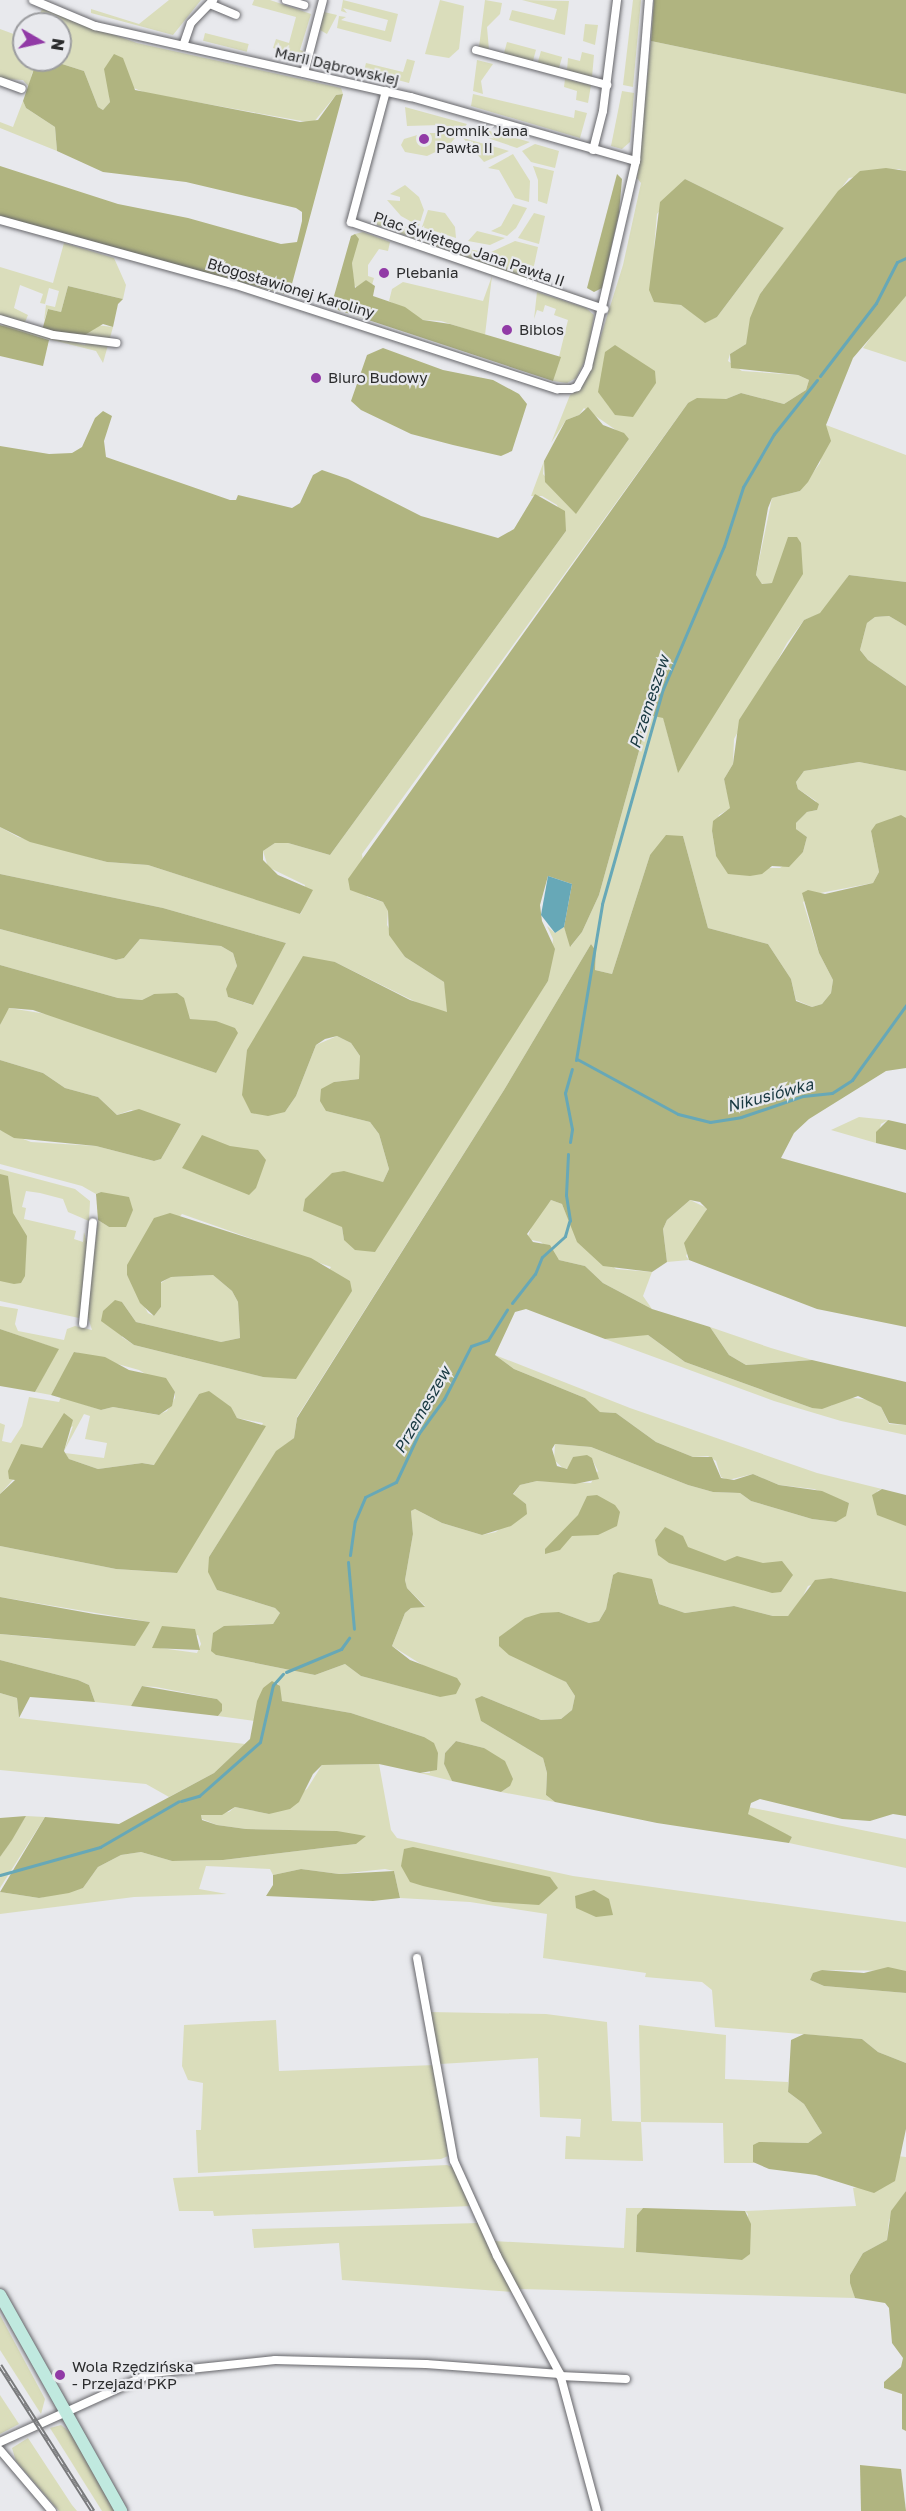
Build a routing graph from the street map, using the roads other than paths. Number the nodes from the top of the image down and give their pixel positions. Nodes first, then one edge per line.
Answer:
1 (33, 0) edge
2 (286, 0) edge
3 (323, 0) edge
4 (617, 0) edge
5 (649, 0) edge
6 (212, 2) edge
7 (304, 5) dead end
8 (236, 15) dead end
9 (183, 46) junction
10 (476, 50) dead end
11 (304, 73) junction
12 (0, 81) edge
13 (607, 85) junction
14 (22, 89) dead end
15 (386, 91) junction
16 (593, 150) junction
17 (636, 160) junction
18 (0, 220) edge
19 (604, 309) junction
20 (0, 319) edge
21 (116, 343) dead end
22 (93, 1222) dead end
23 (83, 1324) dead end
24 (417, 1958) dead end
25 (0, 2295) edge
26 (560, 2375) junction
27 (626, 2379) dead end
28 (67, 2410) junction
29 (0, 2442) edge
30 (0, 2450) edge
31 (52, 2511) edge
32 (121, 2511) edge
33 (597, 2511) edge

1 - 9 street, Marii Dąbrowskiej
2 - 7 street
3 - 11 street
4 - 13 street
5 - 17 street
6 - 8 street
6 - 9 street
9 - 11 street, Marii Dąbrowskiej
10 - 13 street
11 - 15 street, Marii Dąbrowskiej
12 - 14 street
13 - 16 street
15 - 16 street, Marii Dąbrowskiej
15 - 19 street, Plac Świętego Jana Pawła II
16 - 17 street, Marii Dąbrowskiej
17 - 19 street
18 - 19 street, Błogosławionej Karoliny
20 - 21 street
22 - 23 street
24 - 26 street
25 - 28 street
26 - 27 street
26 - 28 street
26 - 33 street
28 - 29 street
28 - 32 street
30 - 31 street

